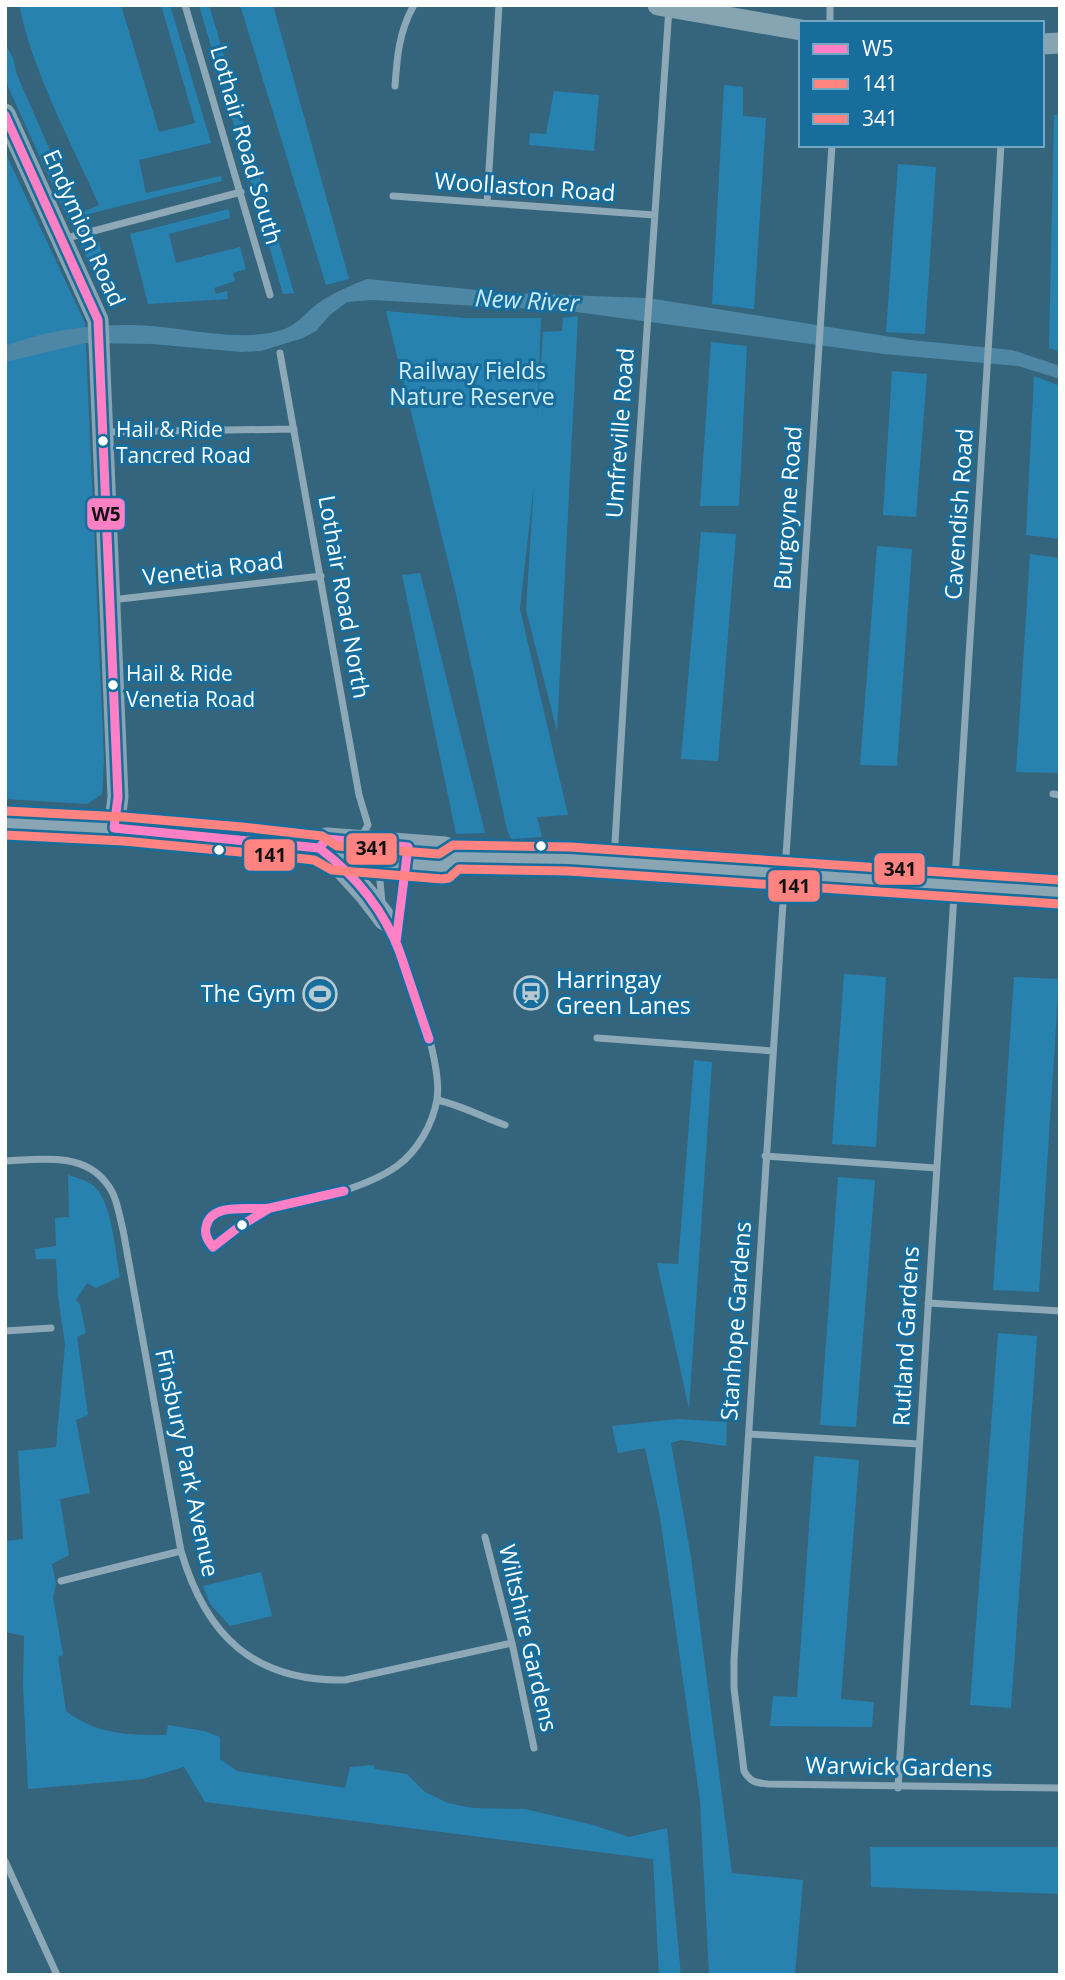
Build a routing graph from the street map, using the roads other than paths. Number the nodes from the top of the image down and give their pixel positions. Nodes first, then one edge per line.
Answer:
1 (185, 5) edge
2 (414, 5) edge
3 (499, 5) edge
4 (663, 6) edge
5 (799, 30) edge
6 (396, 86) dead end
7 (5, 114) edge
8 (832, 147) edge
9 (1001, 147) edge
10 (241, 192) junction
11 (393, 196) dead end
12 (487, 203) junction
13 (654, 215) junction
14 (62, 240) junction
15 (270, 295) dead end
16 (280, 353) dead end
17 (294, 429) junction
18 (104, 432) junction
19 (321, 576) junction
20 (110, 600) junction
21 (5, 823) edge
22 (114, 828) junction
23 (355, 842) junction
24 (326, 853) junction
25 (396, 855) junction
26 (614, 862) junction
27 (784, 874) junction
28 (954, 886) junction
29 (1060, 892) edge
30 (384, 919) junction
31 (396, 942) junction
32 (597, 1038) dead end
33 (773, 1051) junction
34 (437, 1100) junction
35 (505, 1125) dead end
36 (765, 1156) junction
37 (5, 1161) edge
38 (936, 1168) junction
39 (267, 1209) junction
40 (928, 1303) junction
41 (1060, 1311) edge
42 (51, 1328) dead end
43 (5, 1331) edge
44 (749, 1434) junction
45 (919, 1444) junction
46 (485, 1537) dead end
47 (181, 1551) junction
48 (61, 1581) dead end
49 (512, 1643) junction
50 (534, 1748) dead end
51 (744, 1771) joint
52 (898, 1788) junction
53 (1060, 1788) edge
54 (5, 1861) edge
55 (57, 1975) edge

1 - 10 street, Lothair Road South
2 - 6 street
3 - 12 street
4 - 5 main road
4 - 13 street, Umfreville Road
7 - 14 main road, Endymion Road
8 - 27 street, Burgoyne Road
9 - 28 street, Cavendish Road
10 - 14 street
10 - 15 street, Lothair Road South
11 - 12 street, Woollaston Road
12 - 13 street, Woollaston Road
13 - 26 street, Umfreville Road
14 - 18 main road, Endymion Road
16 - 17 street, Lothair Road North
17 - 18 street
17 - 19 street, Lothair Road North
18 - 20 main road, Endymion Road
19 - 20 street, Venetia Road
19 - 23 street, Lothair Road North
20 - 22 main road, Endymion Road
21 - 22 main road
22 - 24 main road
23 - 24 main road
23 - 25 main road
24 - 25 main road
24 - 30 main road
25 - 26 main road
25 - 30 street
25 - 31 street
26 - 27 main road
27 - 28 main road
27 - 33 street, Stanhope Gardens
28 - 29 main road
28 - 38 street, Rutland Gardens
30 - 31 street
31 - 34 street
32 - 33 street
33 - 36 street, Stanhope Gardens
34 - 35 street
34 - 39 street
36 - 38 street
36 - 44 street, Stanhope Gardens
37 - 47 street, Finsbury Park Avenue
38 - 40 street, Rutland Gardens
39 - 39 street
40 - 41 street
40 - 45 street, Rutland Gardens
42 - 43 street
44 - 45 street
44 - 51 street, Stanhope Gardens
45 - 52 street, Rutland Gardens
46 - 49 street, Wiltshire Gardens
47 - 48 street
47 - 49 street, Finsbury Park Avenue
49 - 50 street, Wiltshire Gardens
51 - 52 street, Warwick Gardens
52 - 53 street, Warwick Gardens
54 - 55 street

